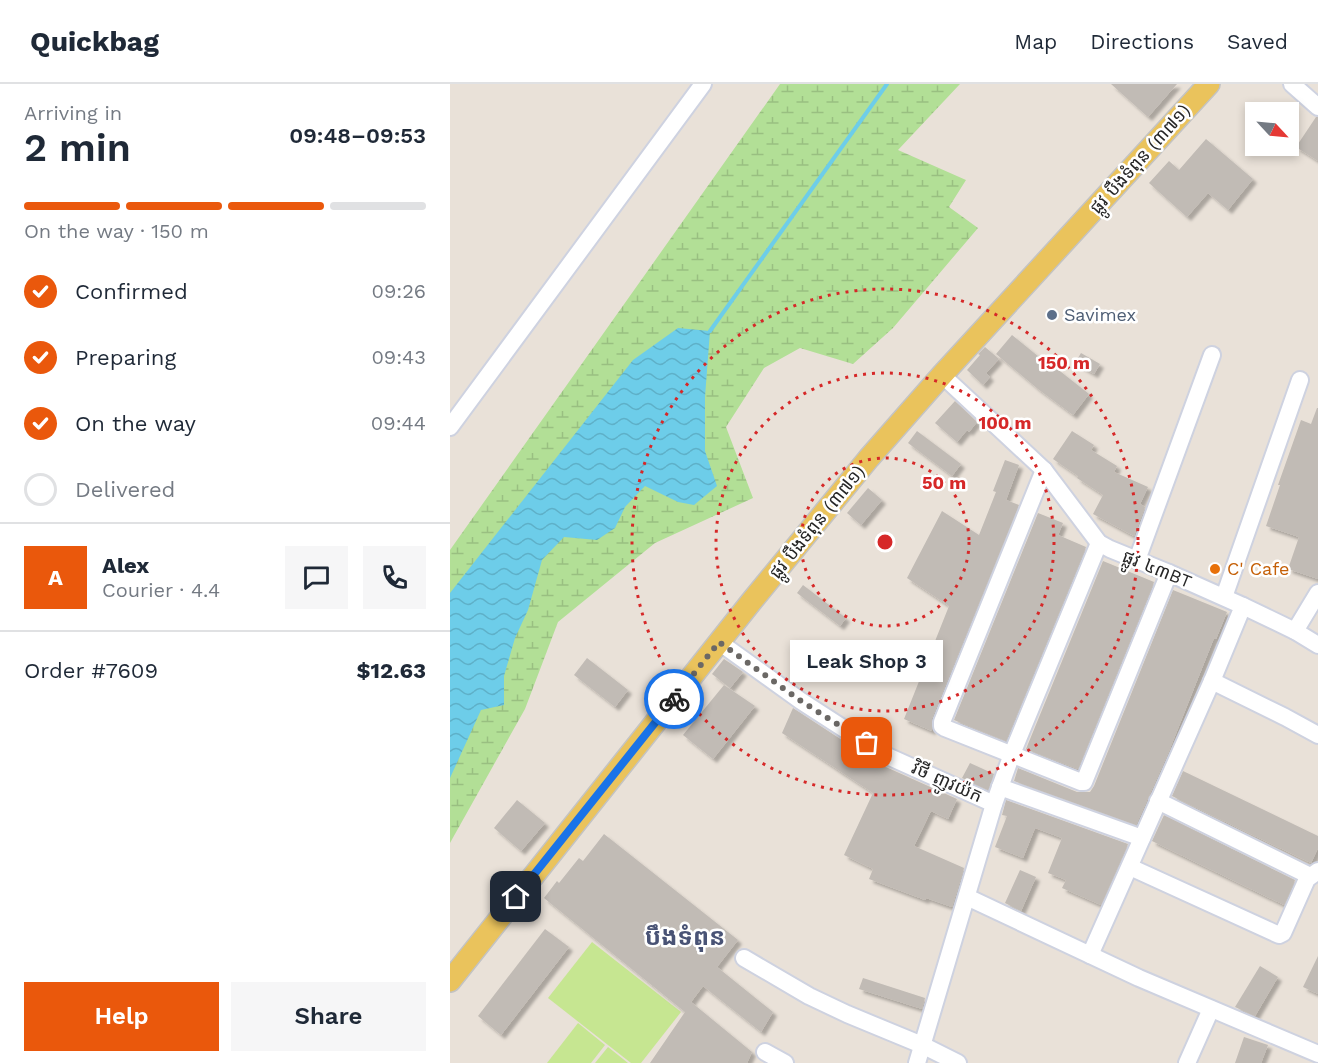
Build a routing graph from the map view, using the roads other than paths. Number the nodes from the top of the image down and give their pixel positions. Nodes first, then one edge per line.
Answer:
1 (703, 84) edge
2 (1209, 84) edge
3 (1292, 84) edge
4 (1318, 107) edge
5 (1212, 355) dead end
6 (942, 375) junction
7 (1300, 380) dead end
8 (450, 427) edge
9 (1044, 471) junction
10 (1099, 543) junction
11 (1137, 560) junction
12 (1169, 573) junction
13 (1318, 593) edge
14 (1224, 597) junction
15 (1243, 606) junction
16 (1295, 631) junction
17 (719, 642) junction
18 (1318, 645) edge
19 (1212, 681) junction
20 (1318, 735) edge
21 (1012, 754) junction
22 (1000, 787) junction
23 (1158, 801) junction
24 (994, 804) junction
25 (1142, 838) junction
26 (1130, 867) junction
27 (1314, 873) edge
28 (968, 897) junction
29 (1090, 955) junction
30 (744, 958) dead end
31 (450, 981) edge
32 (1211, 1009) junction
33 (922, 1045) junction
34 (765, 1052) dead end
35 (1318, 1054) edge
36 (784, 1063) edge
37 (917, 1063) edge
38 (958, 1063) edge
39 (1187, 1063) edge

1 - 8 street
2 - 6 main road, ផ្លូវ បឹងទំពុន (៣៧១)
3 - 4 street
5 - 11 street
6 - 9 street, ផ្លូវ ៤៣BT
6 - 17 main road, ផ្លូវ បឹងទំពុន (៣៧១)
7 - 14 street
9 - 10 street, ផ្លូវ ៤៣BT
9 - 21 street
10 - 11 street, ផ្លូវ ៤៣BT
10 - 21 street, វិថី ញូវយ៉ក
11 - 12 street, ផ្លូវ ៤៣BT
12 - 14 street, ផ្លូវ ៤៣BT
12 - 21 street
13 - 16 street
14 - 15 street, ផ្លូវ ៤៣BT
15 - 16 street, ផ្លូវ ៤៣BT
15 - 19 street
16 - 18 street, ផ្លូវ ៤៣BT
17 - 24 street, វិថី ញូវយ៉ក
17 - 31 main road, ផ្លូវ បឹងទំពុន (៣៧១)
19 - 20 street
19 - 23 street
21 - 22 street, វិថី ញូវយ៉ក
22 - 24 street, វិថី ញូវយ៉ក
22 - 25 street
23 - 25 street
23 - 27 street
24 - 28 street, វិថី ញូវយ៉ក
25 - 26 street
26 - 27 street
26 - 29 street
28 - 29 street
28 - 33 street, វិថី ញូវយ៉ក
29 - 32 street
30 - 33 street
32 - 35 street
32 - 39 street
33 - 37 street, វិថី ញូវយ៉ក
33 - 38 street
34 - 36 street

